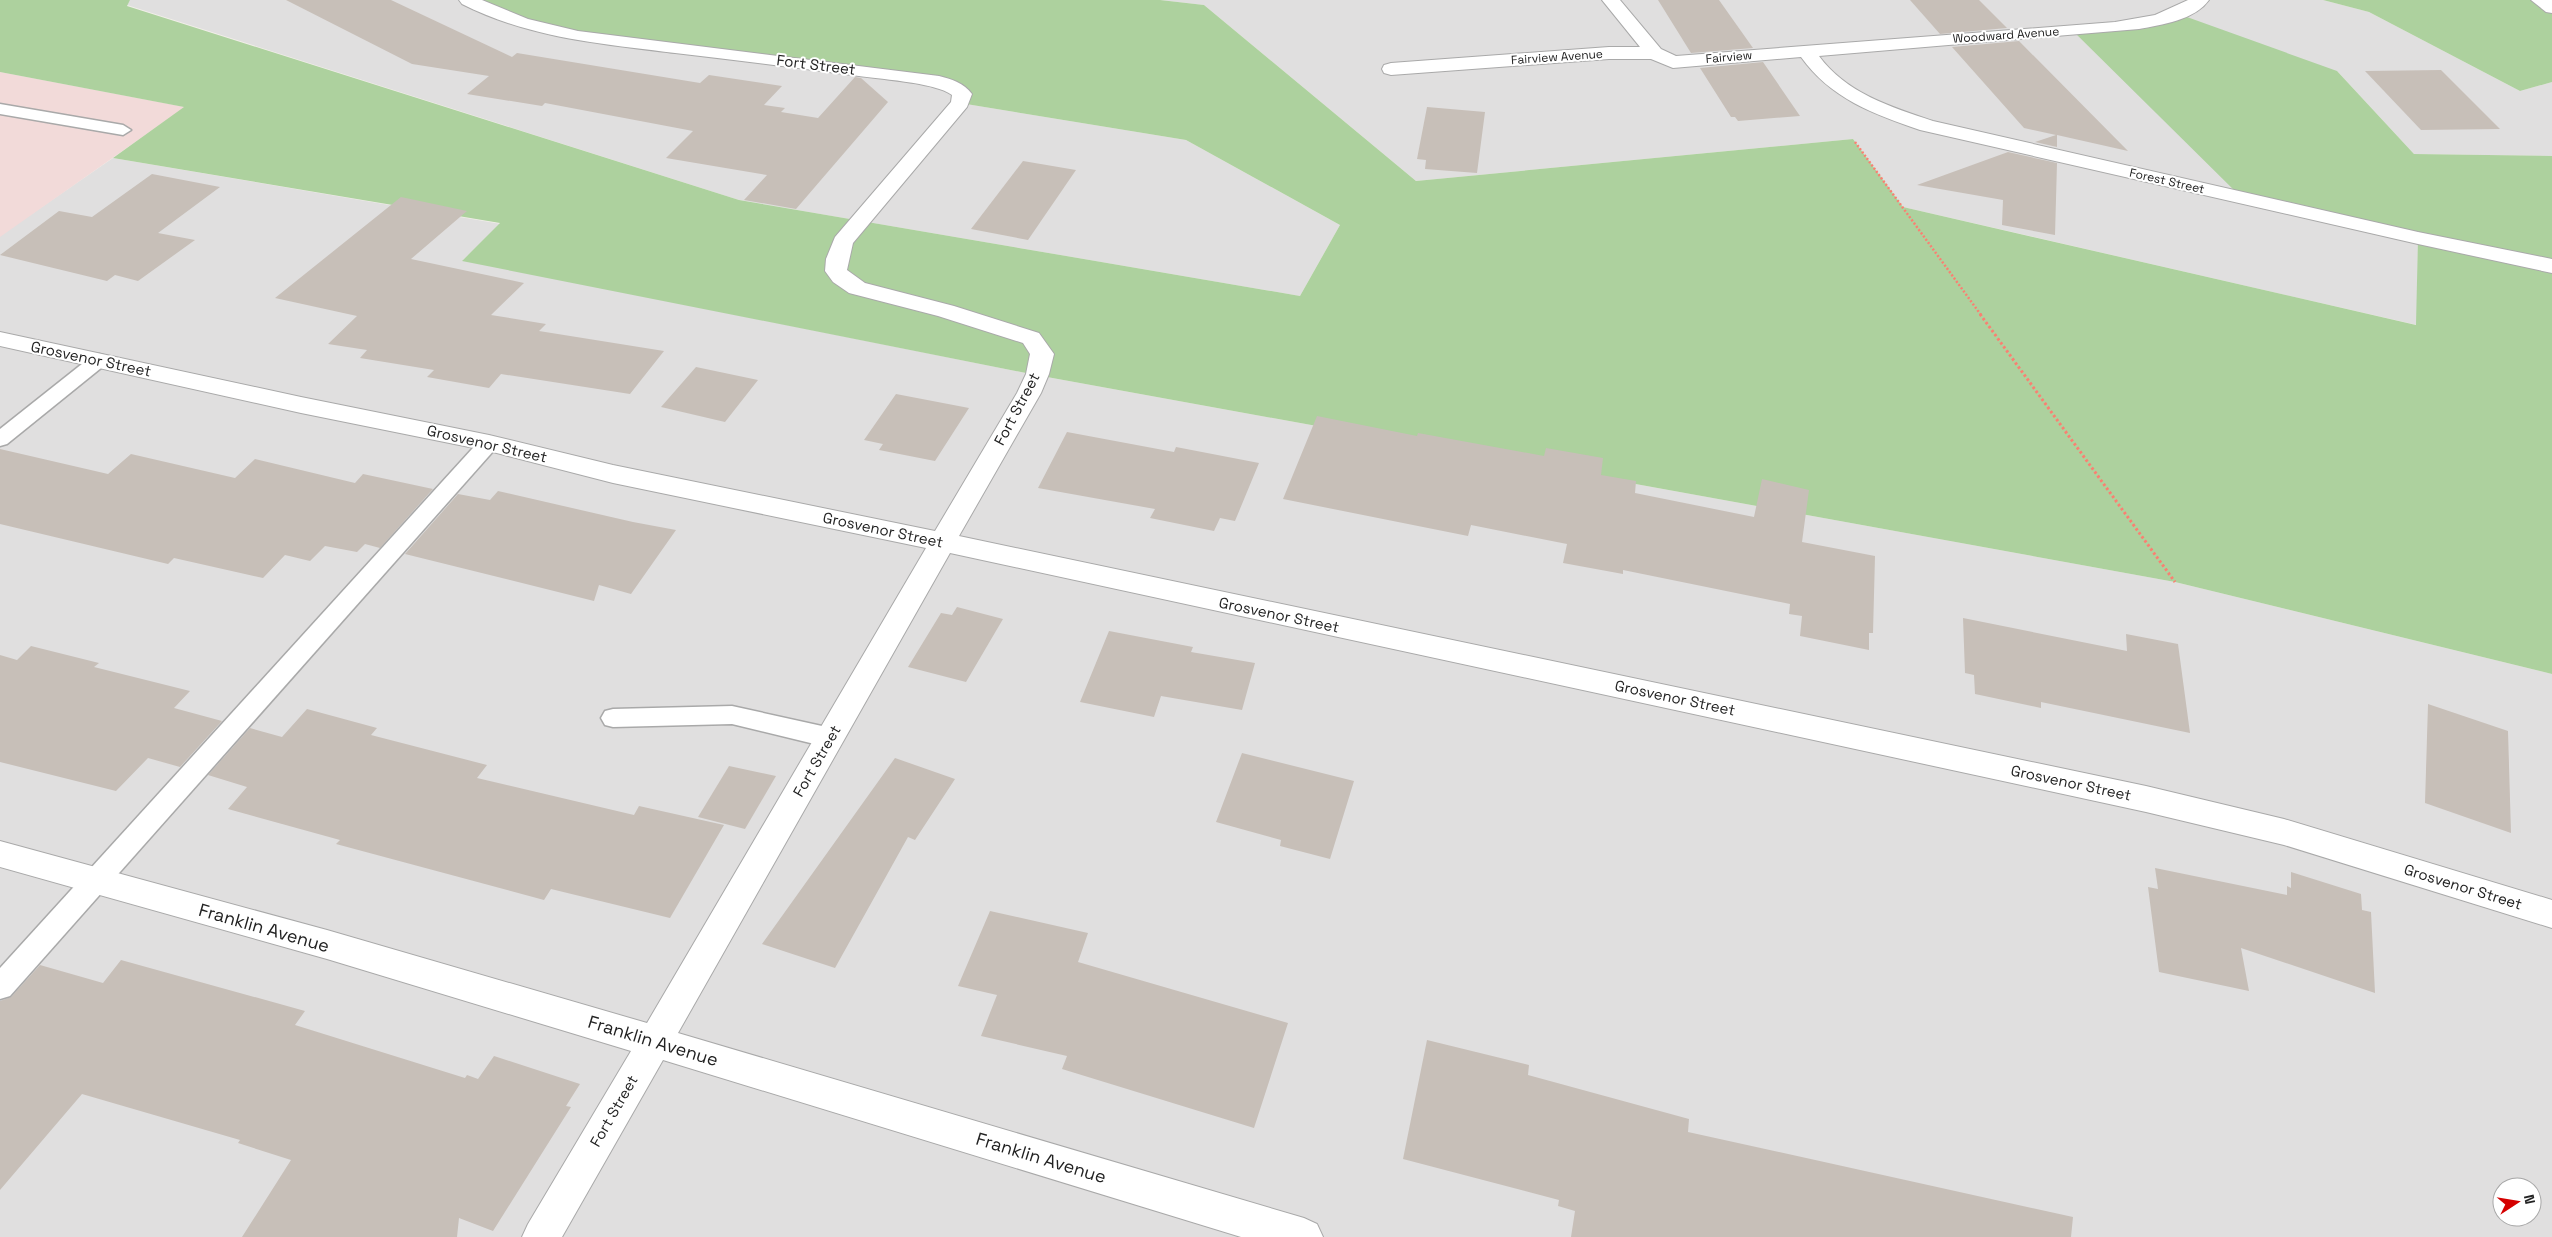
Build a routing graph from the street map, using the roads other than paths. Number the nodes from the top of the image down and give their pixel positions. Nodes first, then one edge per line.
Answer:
1 (468, 0) edge
2 (1611, 0) edge
3 (2200, 0) edge
4 (2540, 0) edge
5 (2552, 8) edge
6 (1805, 50) junction
7 (1654, 53) junction
8 (1391, 69) dead end
9 (0, 109) edge
10 (123, 130) dead end
11 (2552, 266) edge
12 (0, 339) edge
13 (99, 360) junction
14 (0, 439) edge
15 (489, 443) junction
16 (942, 542) junction
17 (613, 718) dead end
18 (831, 738) junction
19 (0, 854) edge
20 (97, 879) junction
21 (2552, 914) edge
22 (0, 987) edge
23 (655, 1042) junction
24 (1296, 1236) edge
25 (541, 1237) edge

1 - 16 street, Fort Street
2 - 7 street
3 - 6 street, Woodward Avenue
4 - 5 street
6 - 7 street, Fairview
6 - 11 street, Forest Street
7 - 8 street, Fairview Avenue
9 - 10 lane
12 - 13 street, Grosvenor Street
13 - 14 lane
13 - 15 street, Grosvenor Street
15 - 16 street, Grosvenor Street
15 - 20 lane
16 - 18 street, Fort Street
16 - 21 street, Grosvenor Street
17 - 18 lane
18 - 23 street, Fort Street
19 - 20 street, Franklin Avenue
20 - 22 lane
20 - 23 street, Franklin Avenue
23 - 24 street, Franklin Avenue
23 - 25 street, Fort Street

